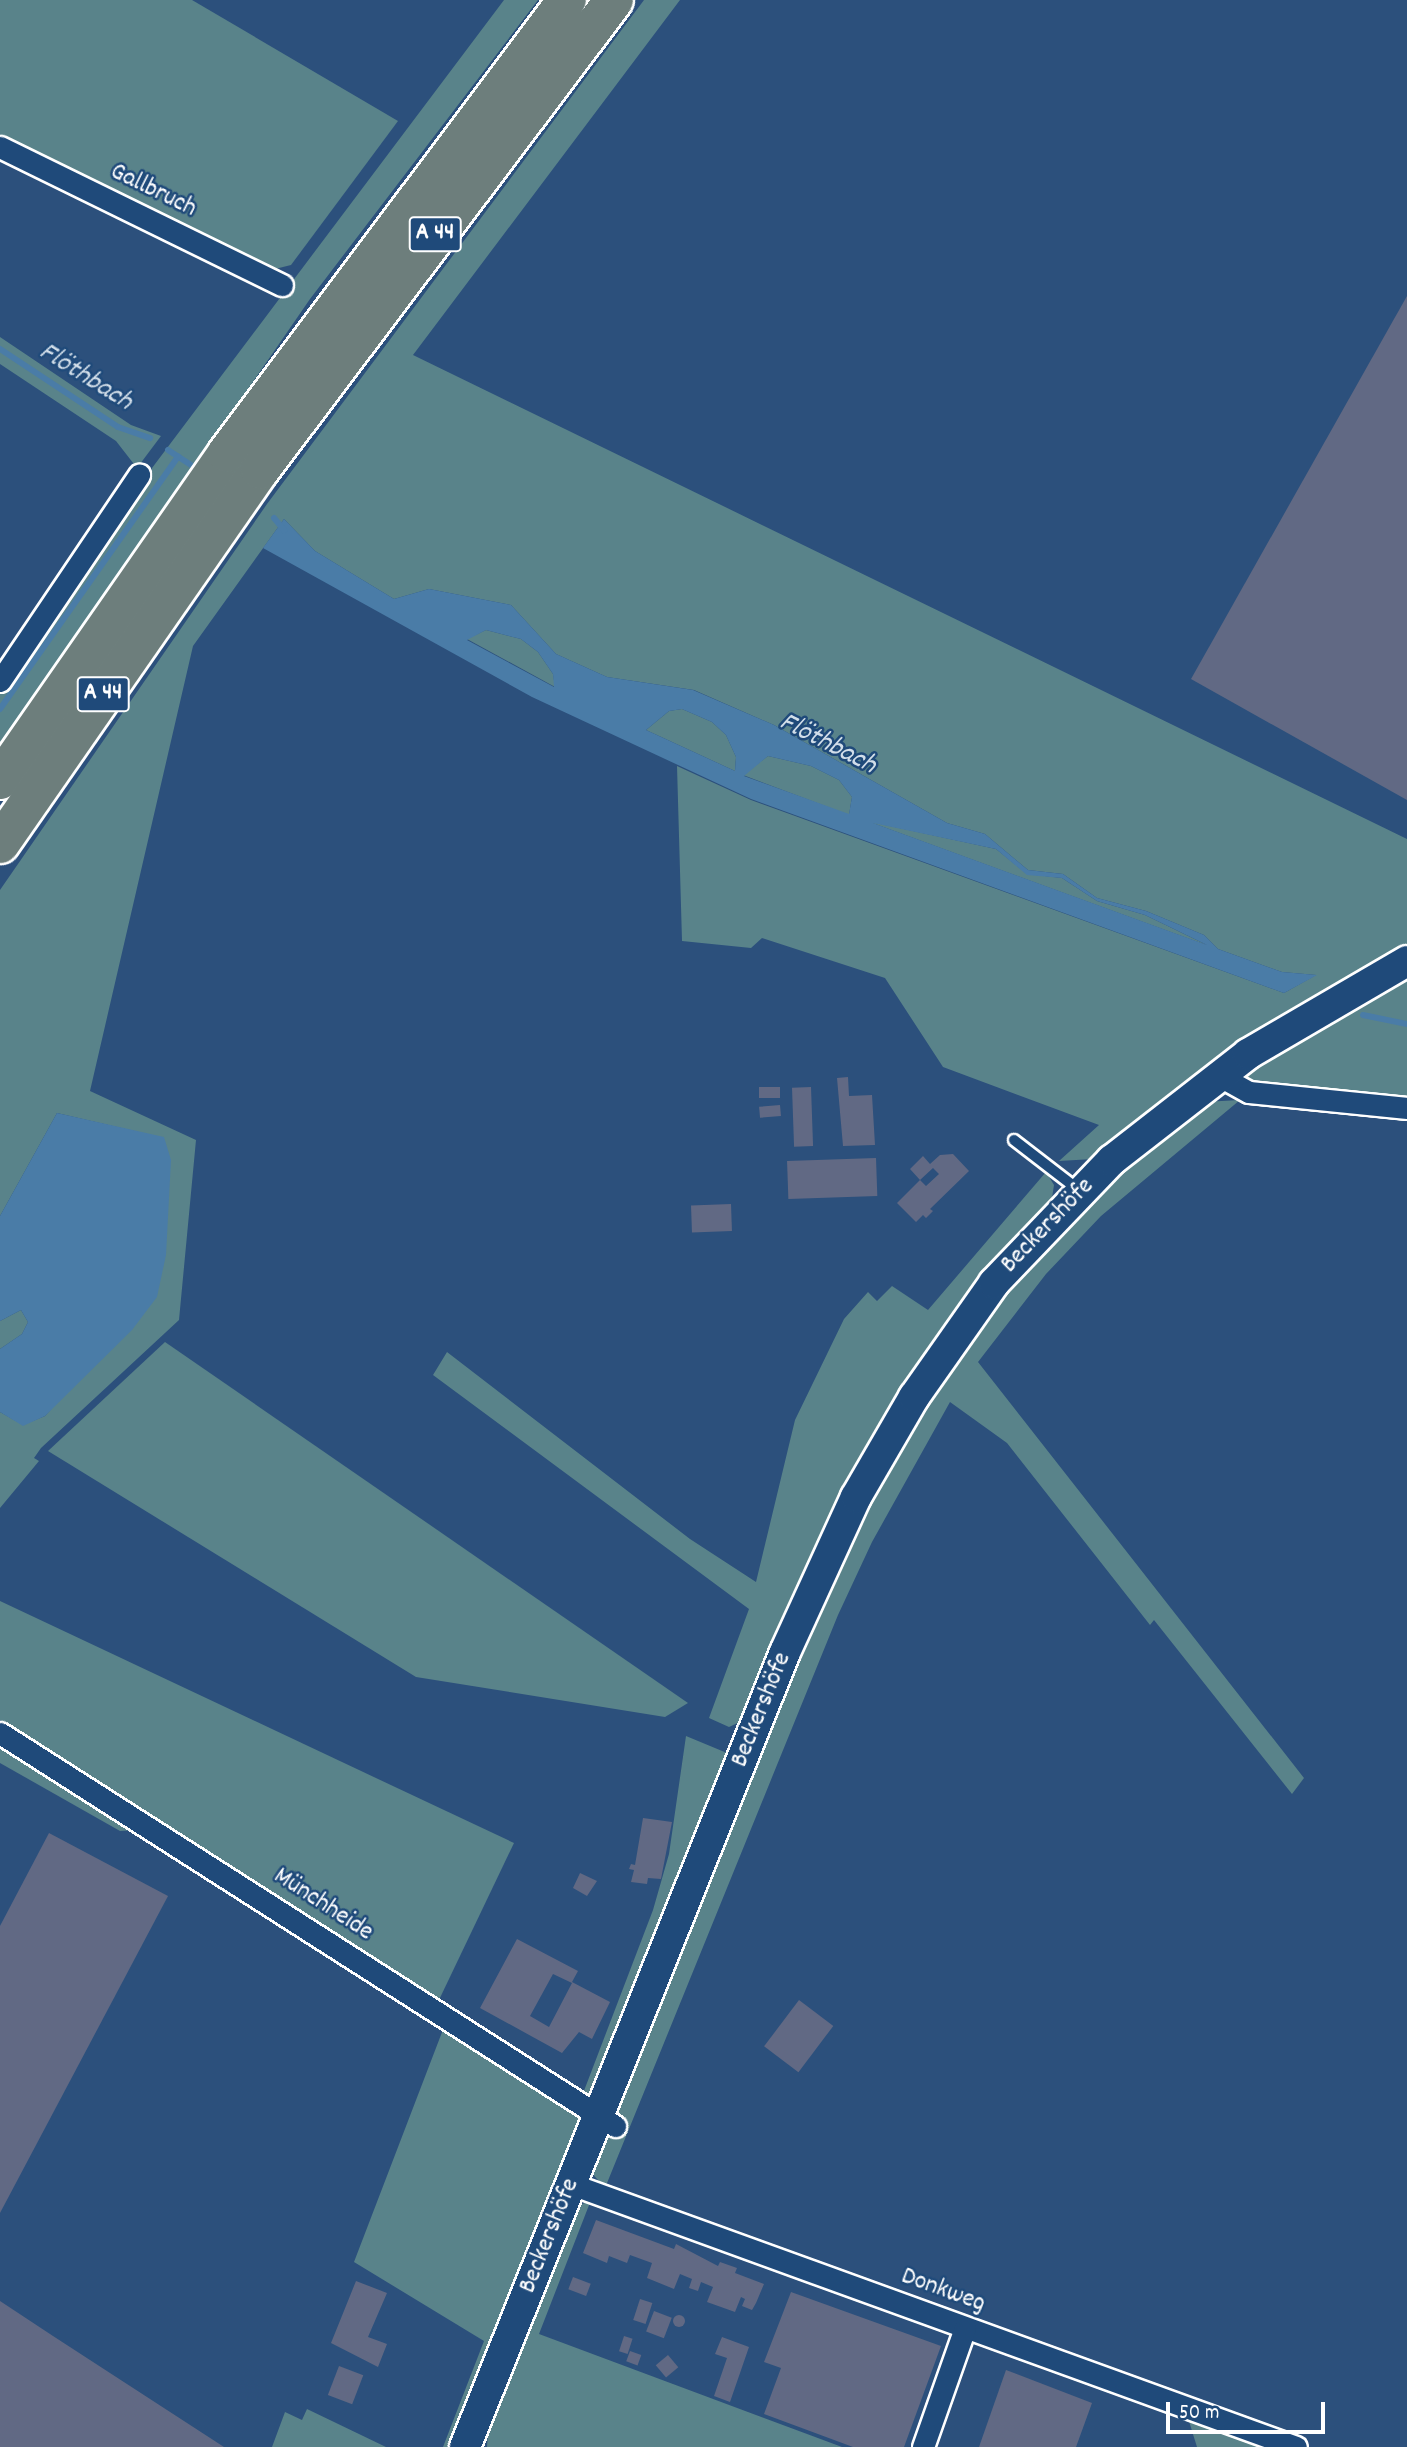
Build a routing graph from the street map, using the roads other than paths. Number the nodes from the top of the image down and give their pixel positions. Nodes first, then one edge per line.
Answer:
1 (567, 0) edge
2 (614, 0) edge
3 (0, 147) edge
4 (282, 285) dead end
5 (139, 475) dead end
6 (192, 534) junction
7 (0, 681) edge
8 (0, 780) edge
9 (0, 844) edge
10 (1407, 961) edge
11 (1218, 1075) junction
12 (1407, 1108) edge
13 (1014, 1140) dead end
14 (1080, 1191) junction
15 (0, 1733) edge
16 (606, 2121) junction
17 (571, 2184) junction
18 (965, 2329) junction
19 (465, 2447) edge
20 (923, 2447) edge
21 (1296, 2447) edge

1 - 6 highway, A 44
2 - 6 highway, A 44
3 - 4 street, Gallbruch
5 - 7 street
6 - 8 highway, A 44
6 - 9 highway, A 44
10 - 11 street, Beckershöfe
11 - 12 street
11 - 14 street, Beckershöfe
13 - 14 lane
14 - 16 street, Beckershöfe
15 - 16 street, Münchheide
16 - 17 street, Beckershöfe
17 - 18 street, Donkweg
17 - 19 street, Beckershöfe
18 - 20 street
18 - 21 street, Donkweg

